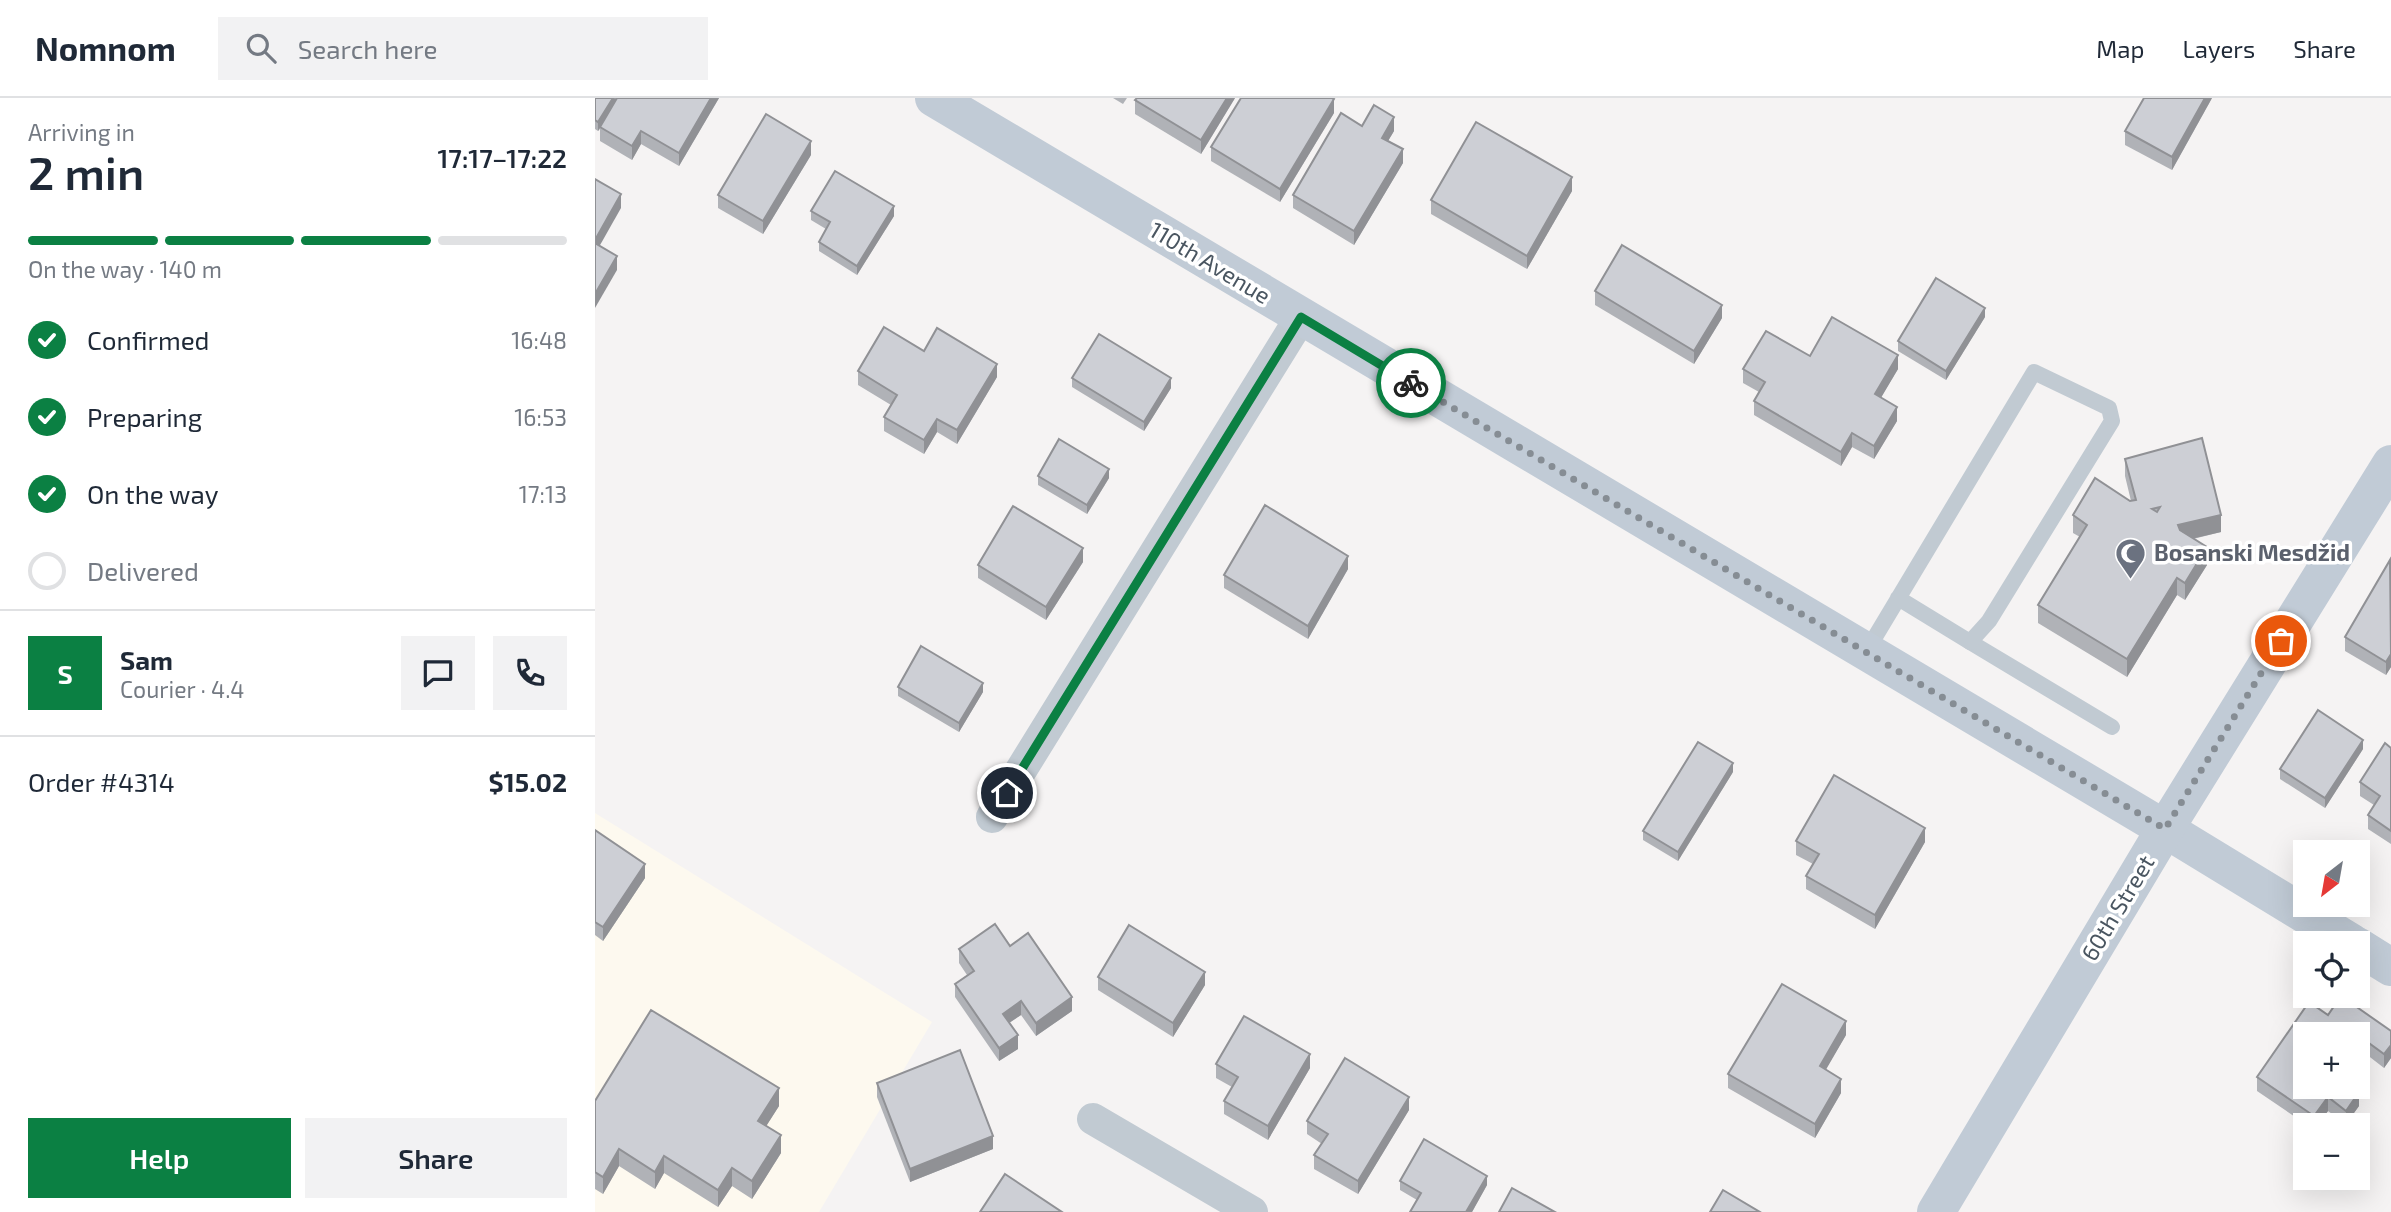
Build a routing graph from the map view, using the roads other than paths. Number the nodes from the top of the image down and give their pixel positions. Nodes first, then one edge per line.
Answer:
1 (934, 98) edge
2 (1301, 317) junction
3 (2388, 474) edge
4 (1898, 598) junction
5 (1970, 642) junction
6 (1866, 652) junction
7 (2112, 727) dead end
8 (992, 817) dead end
9 (2165, 829) junction
10 (2332, 931) edge
11 (2370, 954) edge
12 (2391, 967) edge
13 (1093, 1119) dead end
14 (1252, 1212) edge
15 (1936, 1212) edge

1 - 2 street, 110th Avenue
2 - 6 street, 110th Avenue
2 - 8 street
3 - 9 street, 60th Street
4 - 5 lane
4 - 5 lane
4 - 6 lane
5 - 7 lane
6 - 9 street, 110th Avenue
9 - 10 street, 110th Avenue
9 - 15 street, 60th Street
11 - 12 street
13 - 14 street

